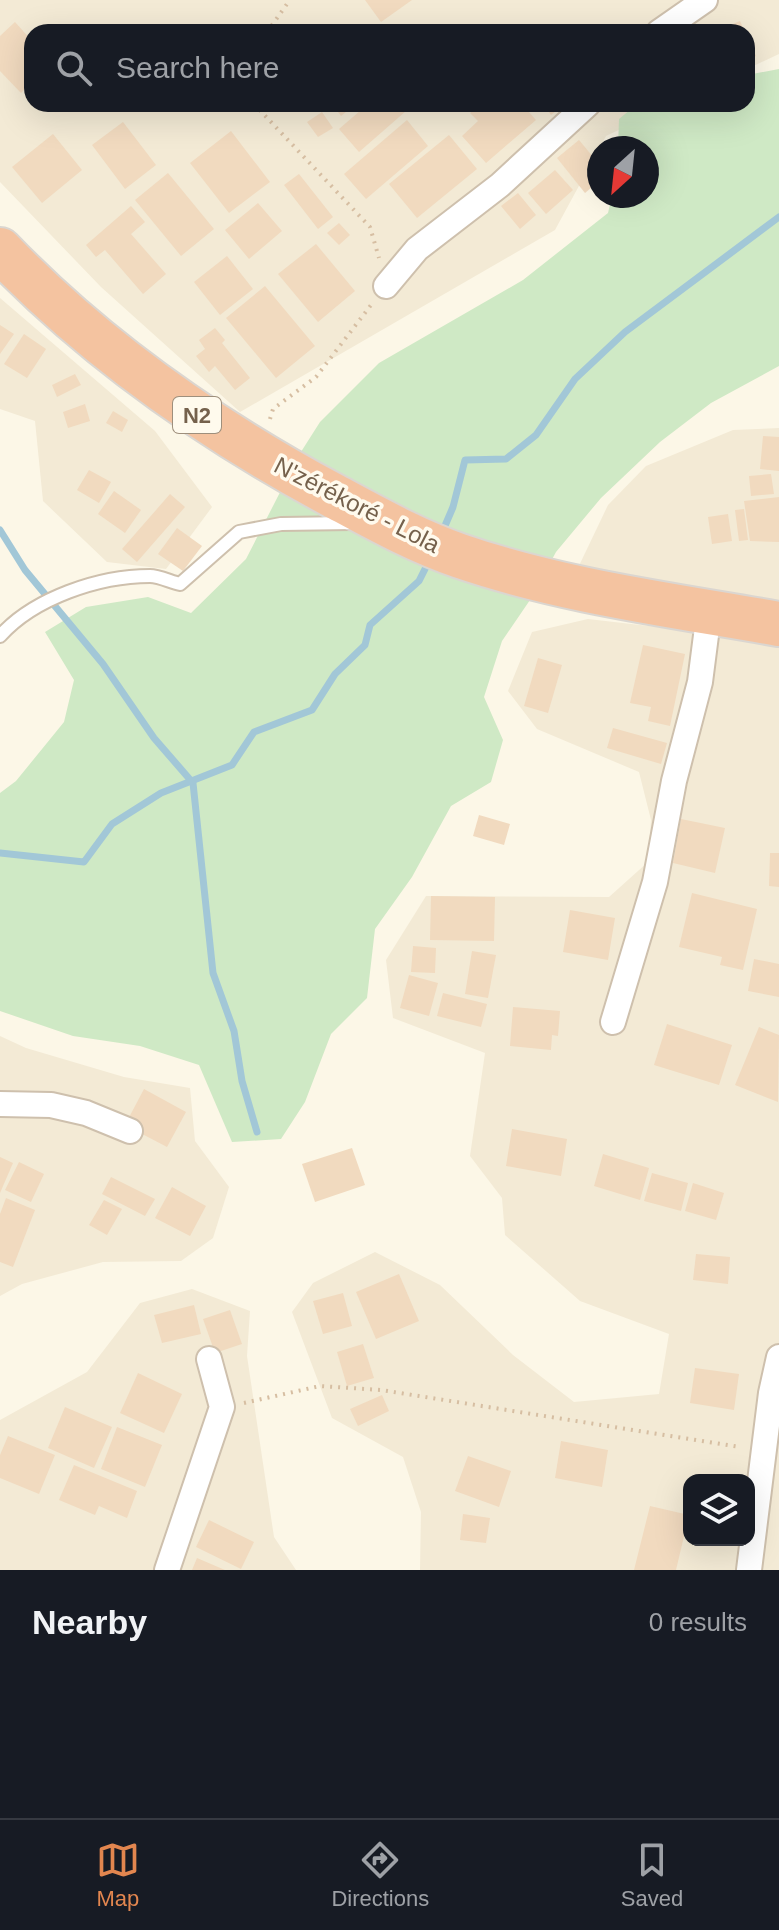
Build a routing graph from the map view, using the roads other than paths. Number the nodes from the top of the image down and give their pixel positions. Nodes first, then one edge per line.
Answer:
1 (705, 0) edge
2 (670, 24) edge
3 (579, 112) edge
4 (0, 250) edge
5 (386, 286) road end
6 (422, 540) junction
7 (709, 612) junction
8 (779, 624) edge
9 (0, 636) edge
10 (613, 1022) dead end
11 (0, 1104) edge
12 (130, 1131) dead end
13 (779, 1357) edge
14 (209, 1359) dead end
15 (167, 1570) edge
16 (749, 1570) edge

1 - 2 street
3 - 5 street
4 - 6 highway, N'zérékoré - Lola / N2
6 - 7 highway, N'zérékoré - Lola / N2
6 - 9 lane
7 - 8 highway, N'zérékoré - Lola / N2
7 - 10 street
11 - 12 street
13 - 16 street
14 - 15 street

